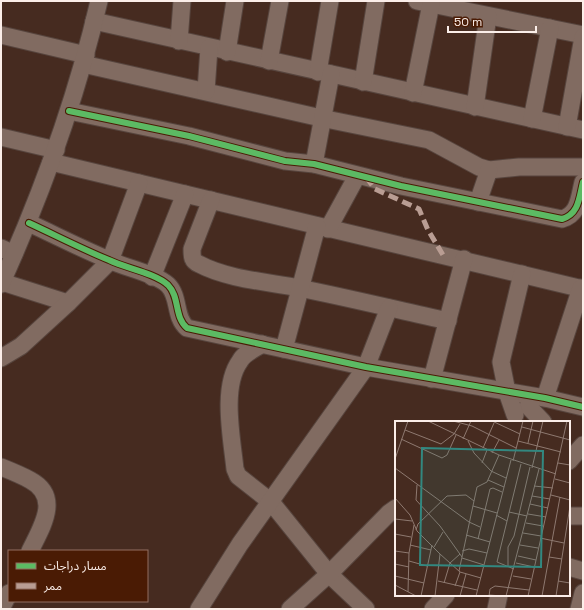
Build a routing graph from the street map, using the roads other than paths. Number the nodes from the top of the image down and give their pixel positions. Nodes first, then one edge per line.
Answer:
1 (99, 1) edge
2 (182, 1) edge
3 (235, 1) edge
4 (280, 1) edge
5 (330, 1) edge
6 (376, 1) edge
7 (431, 3) edge
8 (488, 16) junction
9 (94, 21) junction
10 (550, 28) junction
11 (1, 35) edge
12 (583, 36) edge
13 (179, 41) junction
14 (209, 48) junction
15 (227, 52) junction
16 (85, 60) junction
17 (270, 61) junction
18 (324, 73) junction
19 (363, 82) junction
20 (206, 91) junction
21 (413, 93) junction
22 (475, 107) junction
23 (69, 111) junction
24 (321, 118) junction
25 (532, 119) junction
26 (575, 129) edge
27 (1, 137) edge
28 (54, 156) junction
29 (314, 164) junction
30 (583, 167) edge
31 (489, 170) junction
32 (358, 176) junction
33 (583, 182) edge
34 (139, 183) junction
35 (185, 194) junction
36 (210, 200) junction
37 (478, 202) junction
38 (29, 223) junction
39 (323, 227) junction
40 (8, 251) edge
41 (464, 259) junction
42 (110, 261) junction
43 (522, 274) junction
44 (152, 276) junction
45 (1, 283) edge
46 (301, 288) junction
47 (582, 288) edge
48 (68, 303) junction
49 (389, 308) junction
50 (448, 321) junction
51 (262, 344) junction
52 (284, 349) junction
53 (1, 358) edge
54 (366, 366) junction
55 (432, 379) junction
56 (506, 392) junction
57 (583, 407) edge
58 (527, 408) edge
59 (542, 421) edge
60 (1, 467) edge
61 (271, 502) junction
62 (395, 509) edge
63 (570, 516) edge
64 (583, 516) edge
65 (30, 550) edge
66 (570, 567) edge
67 (583, 570) edge
68 (329, 574) junction
69 (583, 593) edge
70 (8, 595) edge
71 (445, 596) edge
72 (499, 596) edge
73 (1, 609) edge
74 (199, 609) edge
75 (290, 609) edge
76 (366, 609) edge
77 (433, 609) edge
78 (496, 609) edge
79 (579, 609) edge

1 - 9 street
2 - 13 street
3 - 15 street
4 - 17 street
5 - 18 street
6 - 19 street
7 - 8 street
7 - 21 street
8 - 10 street
8 - 22 street
9 - 13 street
9 - 16 street
10 - 12 street
10 - 25 street
11 - 16 street
12 - 26 street
13 - 14 street
14 - 15 street
14 - 20 street
15 - 17 street
16 - 20 street
16 - 23 street
17 - 18 street
18 - 19 street
18 - 24 street
19 - 21 street
20 - 24 street
21 - 22 street
22 - 25 street
23 - 28 street
23 - 29 street
24 - 29 street
24 - 31 street
25 - 26 street
27 - 28 street
28 - 34 street
28 - 38 street
29 - 32 street
30 - 31 street
31 - 37 street
32 - 37 street
32 - 39 street
33 - 37 street
34 - 35 street
34 - 42 street
35 - 36 street
35 - 44 street
36 - 39 street
36 - 46 street
38 - 40 street
38 - 42 street
39 - 41 street
39 - 46 street
40 - 45 street
41 - 43 street
41 - 50 street
42 - 44 street
42 - 48 street
43 - 47 street
43 - 56 street
44 - 51 street
45 - 48 street
46 - 49 street
46 - 52 street
47 - 58 street
48 - 53 street
49 - 50 street
49 - 54 street
50 - 55 street
51 - 52 street
51 - 61 street
52 - 54 street
54 - 55 street
54 - 61 street
55 - 56 street
56 - 58 street
56 - 58 street
57 - 58 street
58 - 59 street
60 - 65 street
61 - 68 street
61 - 74 street
62 - 68 street
63 - 64 street
66 - 67 street
68 - 75 street
68 - 76 street
69 - 79 street
70 - 73 street
71 - 77 street
72 - 78 street

